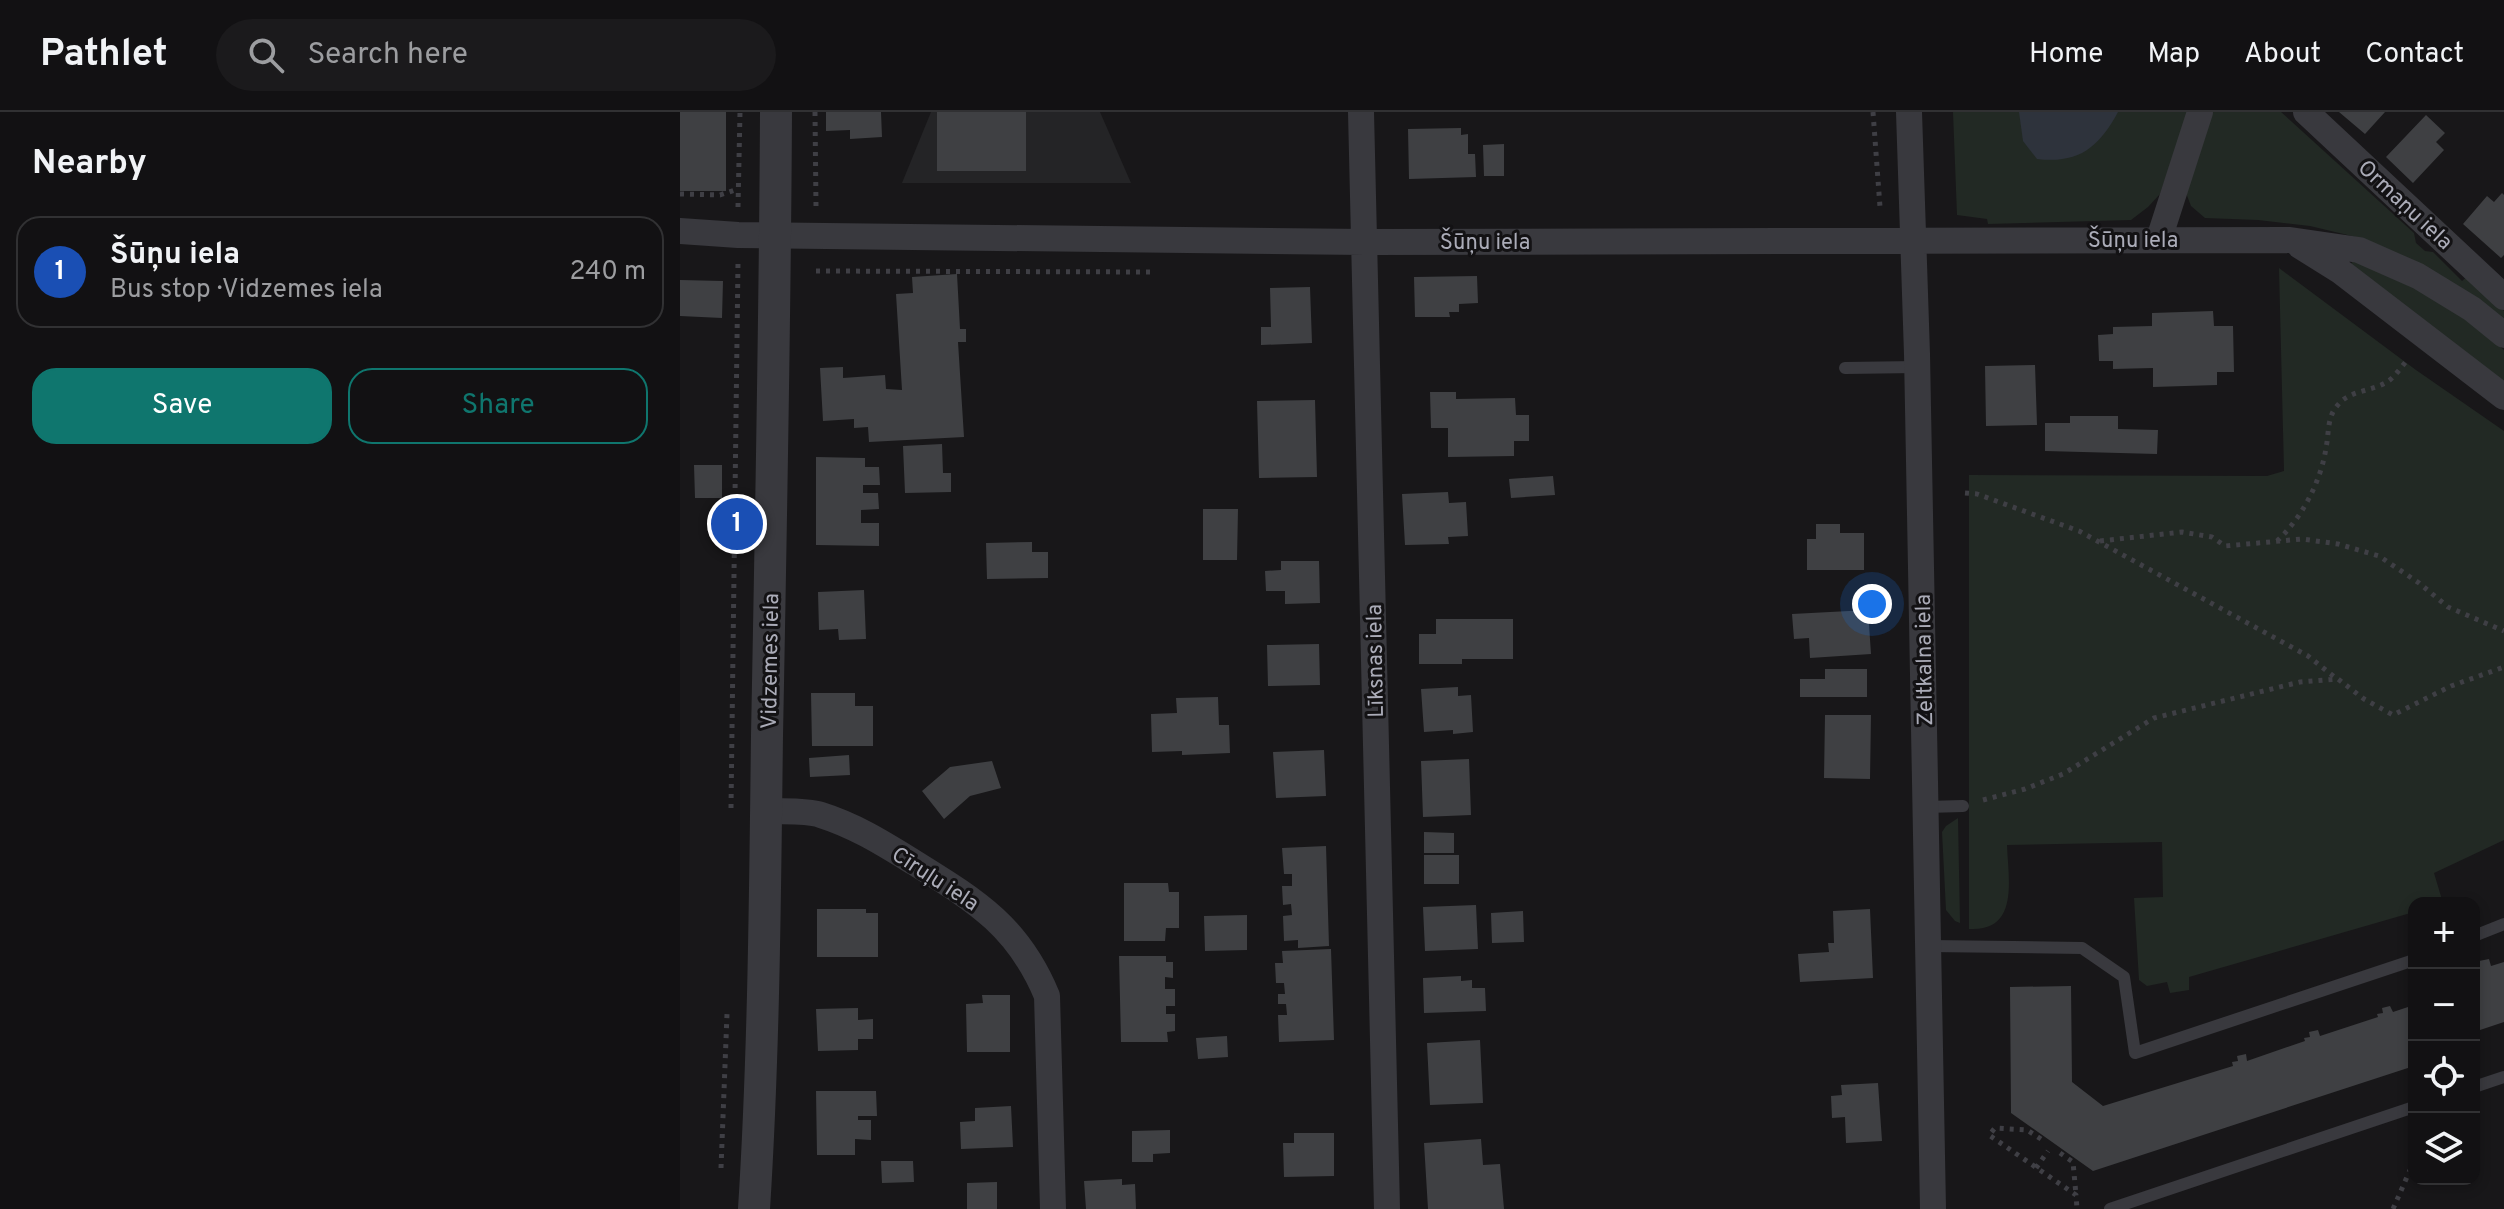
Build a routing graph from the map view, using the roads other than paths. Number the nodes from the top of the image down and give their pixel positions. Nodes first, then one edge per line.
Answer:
1 (776, 112) edge
2 (1361, 112) edge
3 (1909, 112) edge
4 (2200, 112) edge
5 (2306, 112) edge
6 (680, 231) edge
7 (775, 235) junction
8 (2159, 239) junction
9 (1914, 240) junction
10 (2290, 240) junction
11 (1365, 242) junction
12 (2504, 297) edge
13 (2504, 335) edge
14 (1917, 367) junction
15 (1845, 368) dead end
16 (2504, 397) edge
17 (1963, 806) road end
18 (1926, 807) junction
19 (766, 811) junction
20 (2504, 924) edge
21 (2480, 934) edge
22 (1929, 946) junction
23 (2408, 962) edge
24 (2504, 1077) edge
25 (2480, 1085) edge
26 (2408, 1109) edge
27 (754, 1209) edge
28 (1053, 1209) edge
29 (1387, 1209) edge
30 (1933, 1209) edge
31 (2110, 1209) edge

1 - 7 street, Vidzemes iela
2 - 11 street, Līksnas iela
3 - 9 street, Zeltkalna iela
4 - 8 street
5 - 12 street, Ormaņu iela
6 - 7 street, Šūņu iela
7 - 11 street, Šūņu iela
7 - 19 street, Vidzemes iela
8 - 9 street, Šūņu iela
8 - 10 street, Šūņu iela
9 - 11 street, Šūņu iela
9 - 14 street, Zeltkalna iela
10 - 13 street, Šūņu iela
10 - 16 street
11 - 29 street, Līksnas iela
14 - 15 lane
14 - 18 street, Zeltkalna iela
17 - 18 lane
18 - 22 street, Zeltkalna iela
19 - 27 street, Vidzemes iela
19 - 28 street, Cīruļu iela
20 - 21 lane
22 - 23 lane
22 - 30 street, Zeltkalna iela
24 - 25 lane
26 - 31 lane

